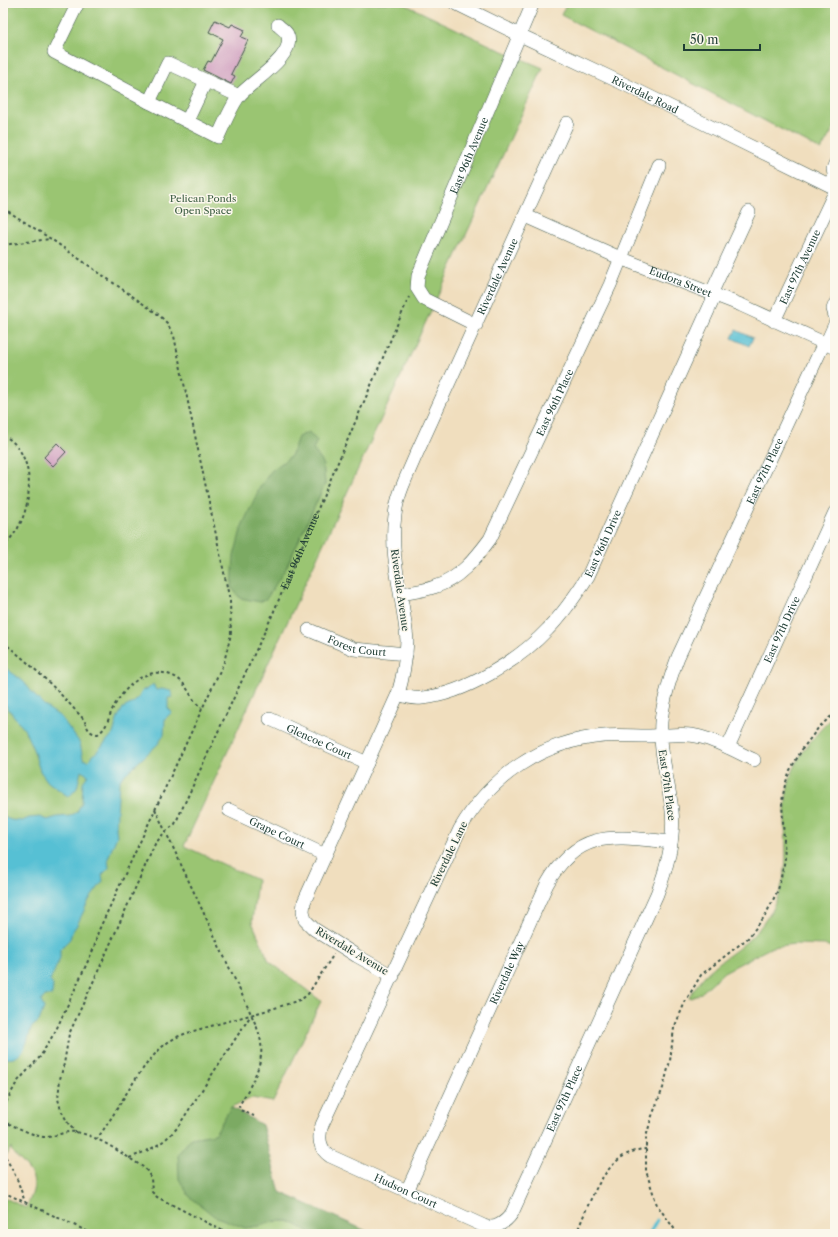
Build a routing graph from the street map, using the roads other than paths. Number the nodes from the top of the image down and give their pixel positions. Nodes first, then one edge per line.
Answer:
1 (78, 3) edge
2 (455, 3) edge
3 (533, 3) edge
4 (278, 25) dead end
5 (520, 35) junction
6 (206, 81) junction
7 (239, 96) junction
8 (150, 102) junction
9 (187, 121) junction
10 (567, 123) dead end
11 (835, 164) edge
12 (659, 165) dead end
13 (835, 180) edge
14 (835, 188) edge
15 (835, 192) edge
16 (749, 212) dead end
17 (526, 216) junction
18 (620, 258) junction
19 (713, 294) junction
20 (835, 304) edge
21 (835, 316) edge
22 (774, 320) junction
23 (835, 324) edge
24 (476, 325) junction
25 (828, 345) edge
26 (835, 512) edge
27 (401, 594) junction
28 (309, 630) dead end
29 (406, 654) junction
30 (398, 694) junction
31 (270, 719) dead end
32 (661, 736) junction
33 (728, 747) junction
34 (754, 760) dead end
35 (367, 763) junction
36 (229, 810) dead end
37 (671, 842) junction
38 (325, 855) junction
39 (393, 976) junction
40 (320, 1139) joint
41 (407, 1191) junction
42 (502, 1224) joint

1 - 8 street
2 - 5 street, Riverdale Road
3 - 5 street, East 96th Avenue
4 - 7 street
5 - 14 street, Riverdale Road
5 - 24 street, East 96th Avenue
6 - 7 street
6 - 8 street
6 - 9 street
7 - 9 street
8 - 9 street
10 - 17 street, Riverdale Avenue
11 - 13 street
12 - 18 street, East 96th Place
15 - 22 street, East 97th Avenue
16 - 19 street, East 96th Drive
17 - 18 street, Eudora Street
17 - 24 street, Riverdale Avenue
18 - 19 street, Eudora Street
18 - 27 street, East 96th Place
19 - 22 street, Eudora Street
19 - 30 street, East 96th Drive
20 - 21 street
22 - 25 street, Eudora Street
23 - 25 street, East 97th Place
24 - 27 street, Riverdale Avenue
25 - 32 street, East 97th Place
26 - 33 street, East 97th Drive
27 - 29 street, Riverdale Avenue
28 - 29 street, Forest Court
29 - 30 street, Riverdale Avenue
30 - 35 street, Riverdale Avenue
31 - 35 street, Glencoe Court
32 - 33 street, Riverdale Lane
32 - 37 street, East 97th Place
32 - 39 street, Riverdale Lane
33 - 34 street, Riverdale Lane
35 - 38 street, Riverdale Avenue
36 - 38 street, Grape Court
37 - 41 street, Riverdale Way
37 - 42 street, East 97th Place
38 - 39 street, Riverdale Avenue
39 - 40 street, Riverdale Lane
40 - 41 street, Hudson Court
41 - 42 street, Hudson Court

